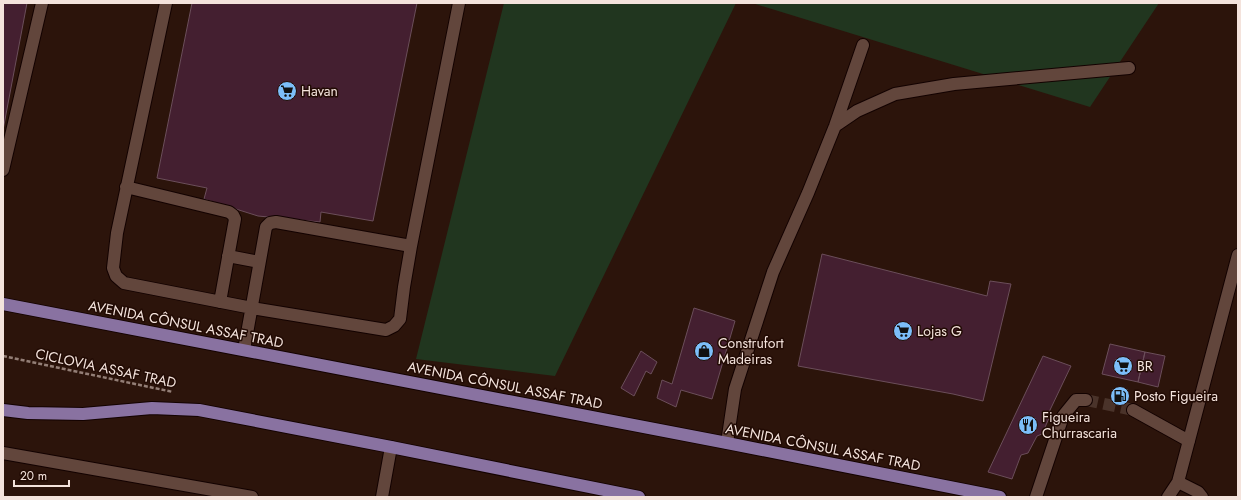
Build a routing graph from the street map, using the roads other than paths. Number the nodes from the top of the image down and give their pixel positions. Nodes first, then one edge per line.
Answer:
1 (42, 3) edge
2 (166, 3) edge
3 (459, 3) edge
4 (863, 45) dead end
5 (1130, 68) dead end
6 (835, 126) junction
7 (3, 170) edge
8 (126, 187) junction
9 (411, 246) junction
10 (1238, 255) edge
11 (228, 256) junction
12 (259, 262) junction
13 (220, 302) junction
14 (3, 304) edge
15 (252, 308) junction
16 (244, 350) junction
17 (1086, 400) tunnel mouth
18 (3, 410) edge
19 (1133, 410) tunnel mouth
20 (1189, 441) junction
21 (727, 443) junction
22 (391, 447) junction
23 (3, 453) edge
24 (1178, 482) junction
25 (246, 496) edge
26 (382, 497) edge
27 (639, 497) edge
28 (1000, 497) edge
29 (1036, 497) edge
30 (1168, 497) edge
31 (1202, 497) edge

1 - 7 street
2 - 8 street
3 - 9 street
4 - 6 street
5 - 6 street
6 - 21 street
8 - 11 street
8 - 13 street
9 - 12 street
9 - 15 street
10 - 20 street
11 - 12 street
11 - 13 street
12 - 15 street
13 - 15 street
14 - 16 main road, AVENIDA CÔNSUL ASSAF TRAD
15 - 16 street
16 - 21 main road, AVENIDA CÔNSUL ASSAF TRAD
17 - 29 street
18 - 22 main road
19 - 20 street
20 - 24 street
21 - 28 main road, AVENIDA CÔNSUL ASSAF TRAD
22 - 26 street
22 - 27 main road
23 - 25 street
24 - 30 street
24 - 31 street

